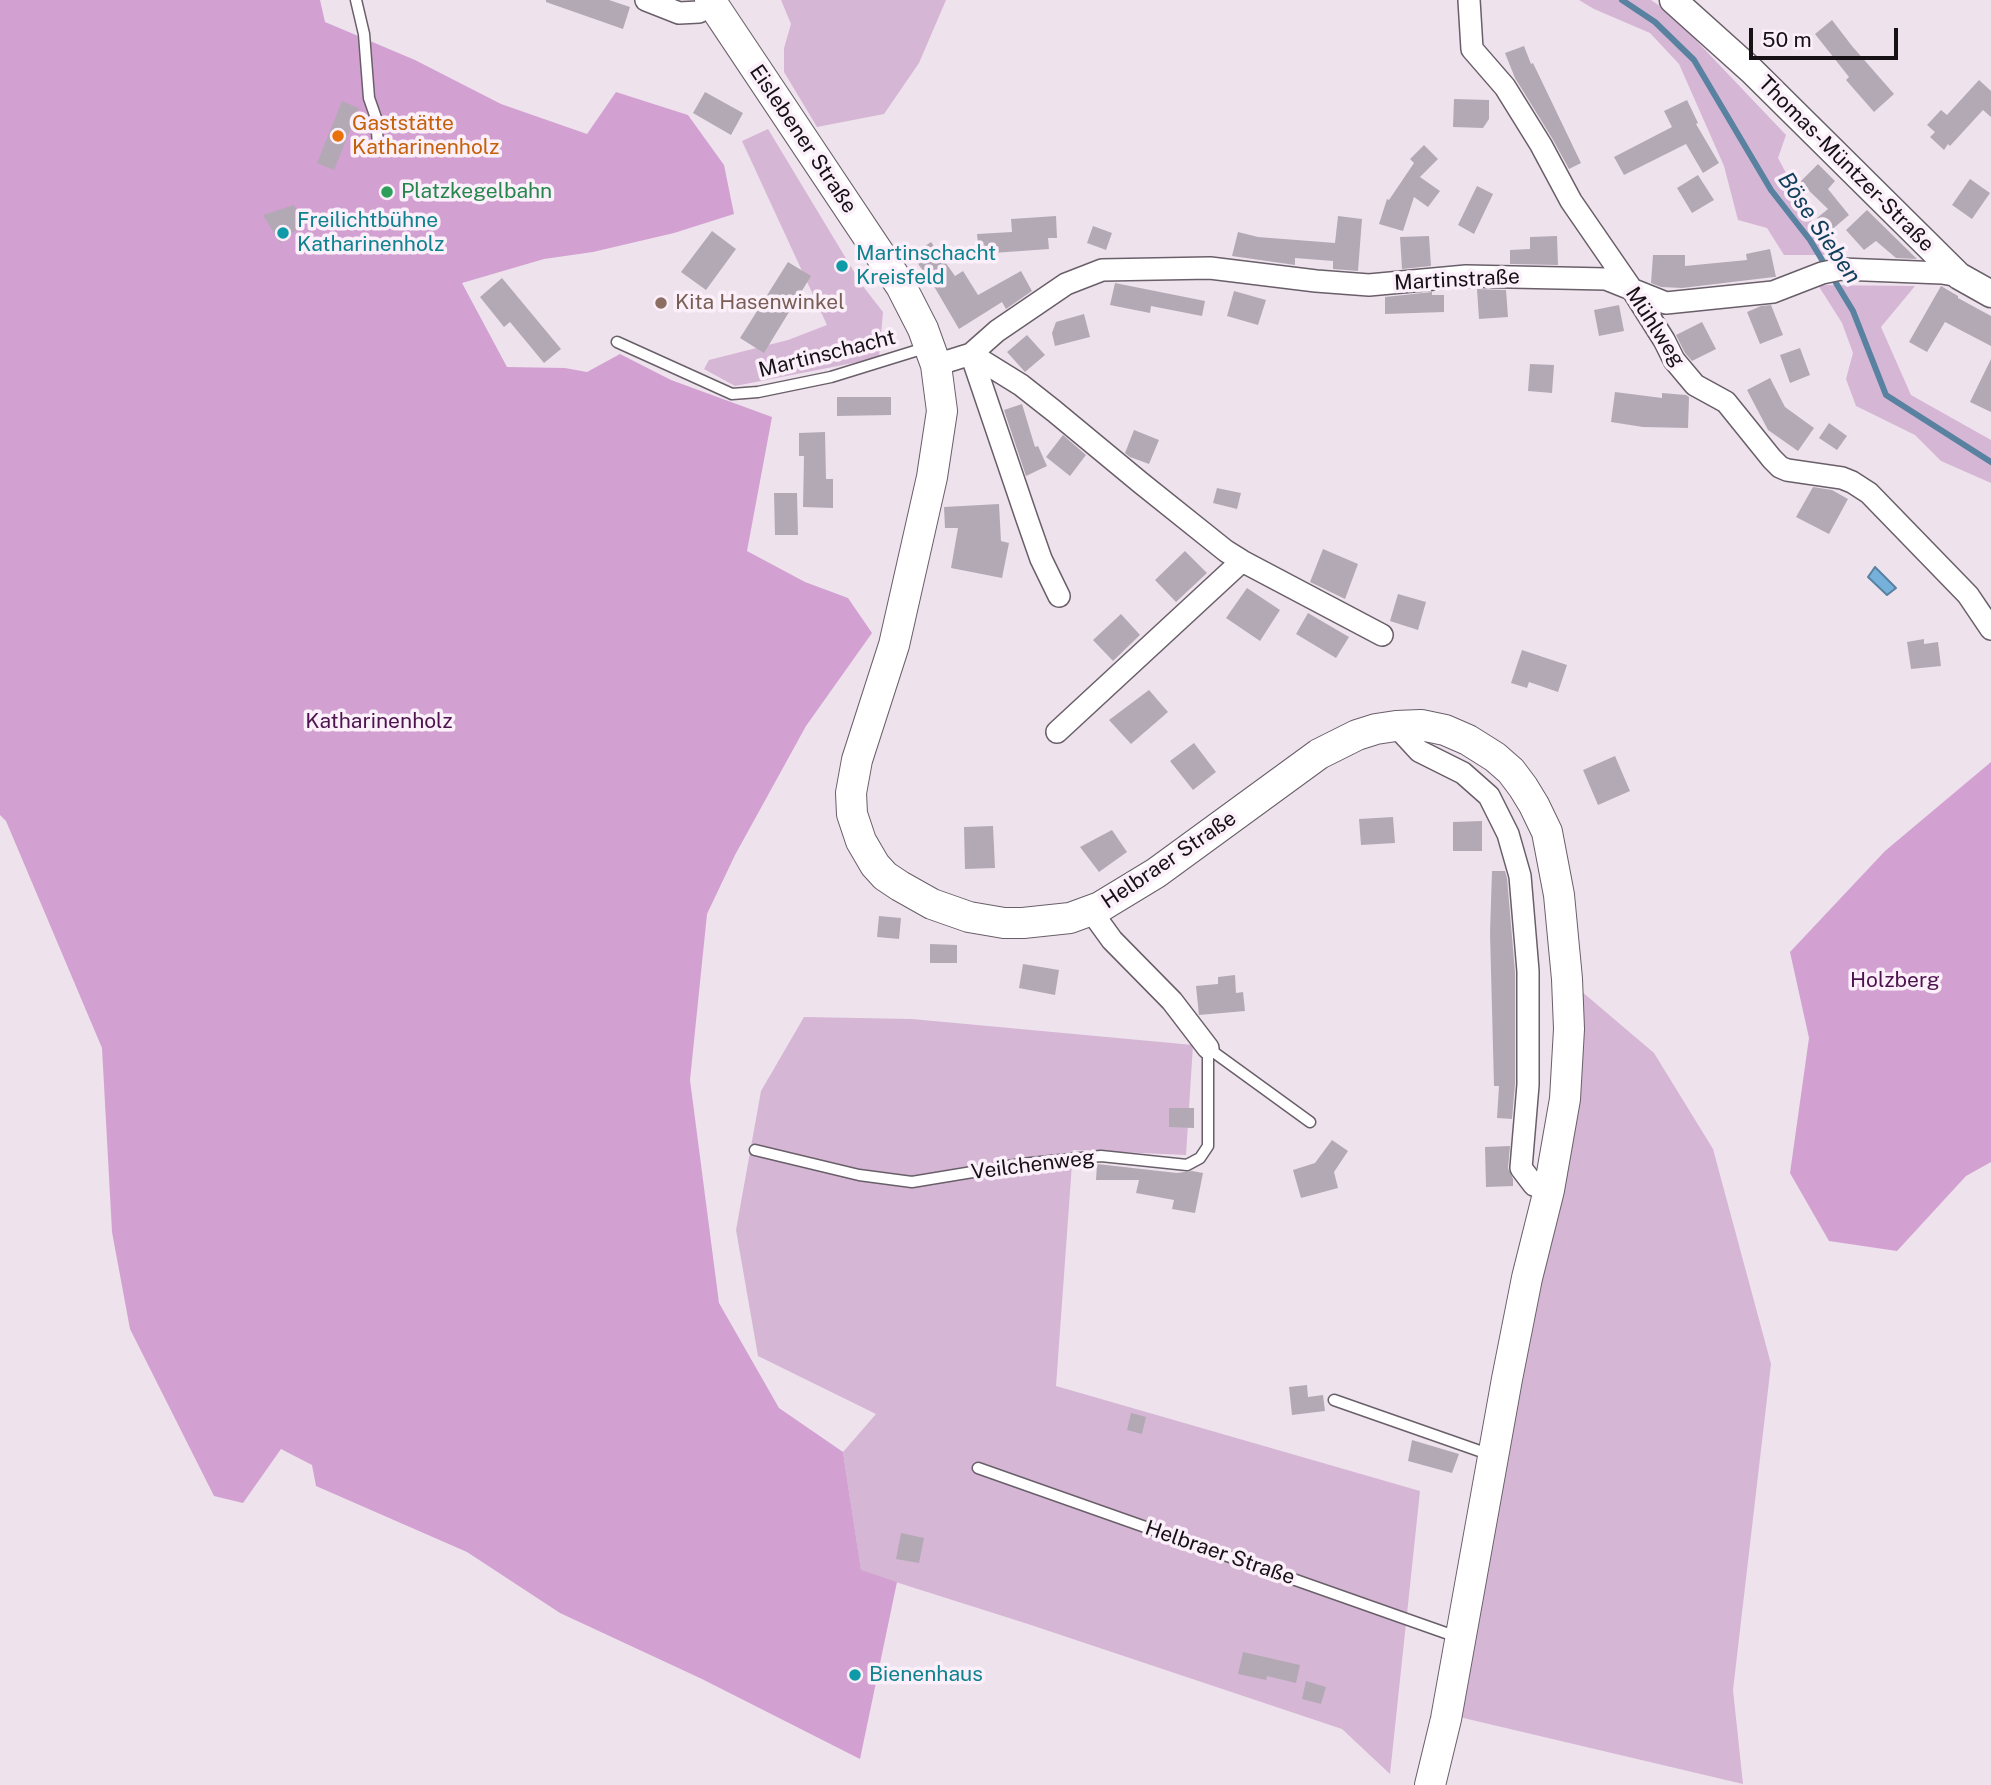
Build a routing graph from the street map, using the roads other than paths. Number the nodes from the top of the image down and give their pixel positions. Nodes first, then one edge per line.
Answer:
1 (356, 0) edge
2 (646, 0) edge
3 (1469, 0) edge
4 (1674, 0) edge
5 (712, 2) edge
6 (377, 145) dead end
7 (1959, 276) junction
8 (1633, 291) junction
9 (1991, 294) edge
10 (617, 342) dead end
11 (971, 354) junction
12 (933, 356) junction
13 (932, 477) joint
14 (1241, 561) junction
15 (1059, 596) dead end
16 (1991, 629) edge
17 (1382, 635) dead end
18 (1396, 726) junction
19 (1057, 732) dead end
20 (1091, 911) junction
21 (1208, 1048) junction
22 (1310, 1122) dead end
23 (755, 1150) dead end
24 (1549, 1190) junction
25 (1334, 1400) dead end
26 (1493, 1456) junction
27 (978, 1468) dead end
28 (1462, 1639) junction
29 (1430, 1785) edge

1 - 6 lane
2 - 5 street
3 - 8 street, Mühlweg
4 - 7 street, Thomas-Müntzer-Straße
5 - 12 main road, Eislebener Straße
7 - 8 street, Martinstraße
7 - 9 street, Thomas-Müntzer-Straße
8 - 11 street, Martinstraße
8 - 16 street, Mühlweg
10 - 12 lane, Martinschacht
11 - 12 street, Martinstraße
11 - 14 street
11 - 15 street
12 - 13 main road, Eislebener Straße
13 - 20 main road, Helbraer Straße
14 - 17 street
14 - 19 street
18 - 20 main road, Helbraer Straße
18 - 24 street
18 - 24 main road, Helbraer Straße
20 - 21 street
21 - 22 lane
21 - 23 lane, Veilchenweg
24 - 26 main road, Helbraer Straße
25 - 26 lane
26 - 28 main road, Helbraer Straße
27 - 28 lane, Helbraer Straße
28 - 29 main road, Helbraer Straße

